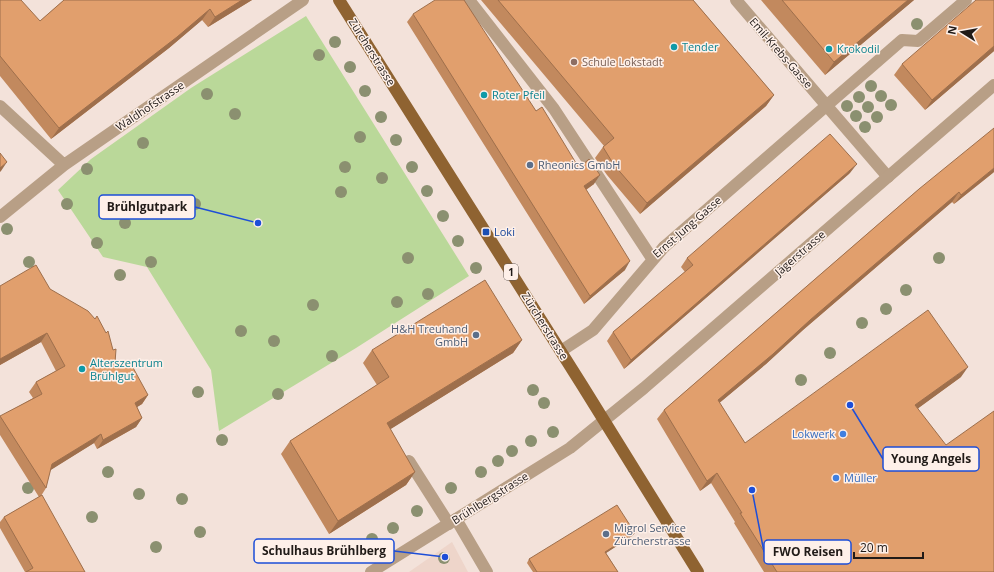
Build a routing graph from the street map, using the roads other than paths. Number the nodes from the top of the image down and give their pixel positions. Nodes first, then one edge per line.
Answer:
1 (303, 0) edge
2 (339, 0) edge
3 (469, 0) edge
4 (736, 0) edge
5 (966, 0) edge
6 (994, 85) edge
7 (826, 105) junction
8 (0, 106) edge
9 (64, 164) junction
10 (888, 177) junction
11 (0, 217) edge
12 (653, 260) junction
13 (561, 351) junction
14 (604, 420) junction
15 (409, 461) edge
16 (452, 521) junction
17 (372, 572) edge
18 (487, 572) edge
19 (698, 572) edge

1 - 9 street, Waldhofstrasse
2 - 13 main road, Zürcherstrasse / 1
3 - 12 street, Ernst-Jung-Gasse
4 - 7 street, Emil-Krebs-Gasse
5 - 7 street, Ernst-Jung-Gasse
6 - 10 street, Jägerstrasse
7 - 10 street, Emil-Krebs-Gasse
7 - 12 street, Ernst-Jung-Gasse
8 - 9 street
9 - 11 street, Waldhofstrasse
10 - 14 street, Jägerstrasse
12 - 13 street
13 - 14 main road, Zürcherstrasse / 1
14 - 16 street, Brühlbergstrasse
14 - 19 main road, Zürcherstrasse / 1
15 - 16 street
16 - 17 street, Brühlbergstrasse
16 - 18 street

